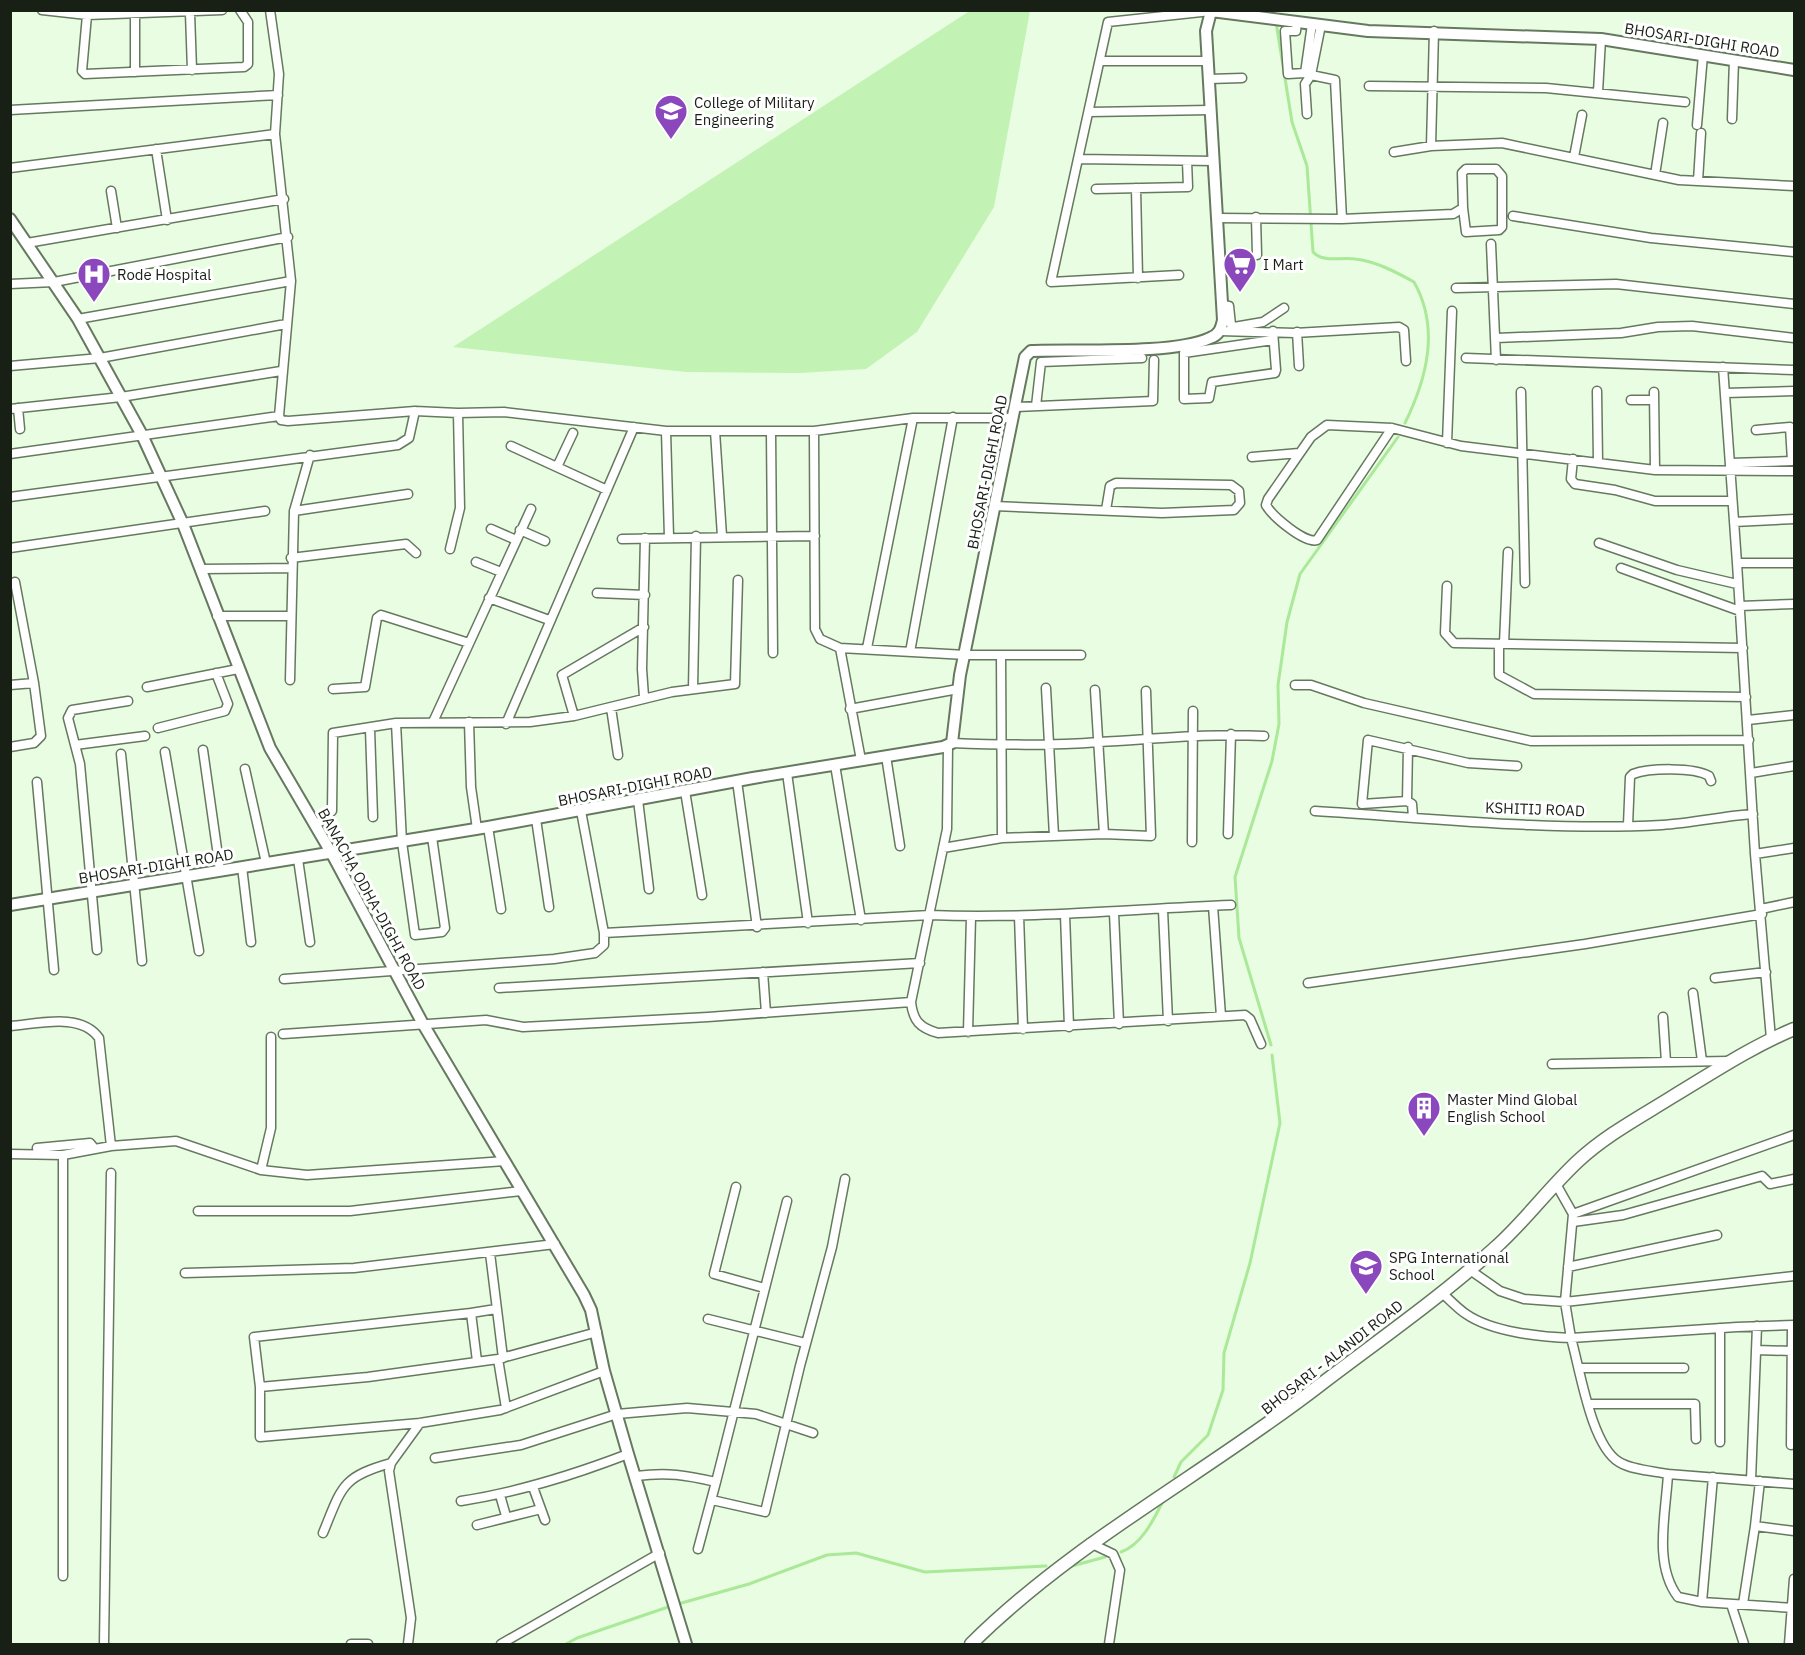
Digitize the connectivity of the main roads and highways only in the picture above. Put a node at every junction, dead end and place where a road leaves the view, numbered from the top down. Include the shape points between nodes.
1 (1794, 1029) edge
2 (970, 1644) edge

1 - 2 main road, BHOSARI - ALANDI ROAD via 1732,1060 1604,1139 1470,1269 1257,1434 1043,1578

